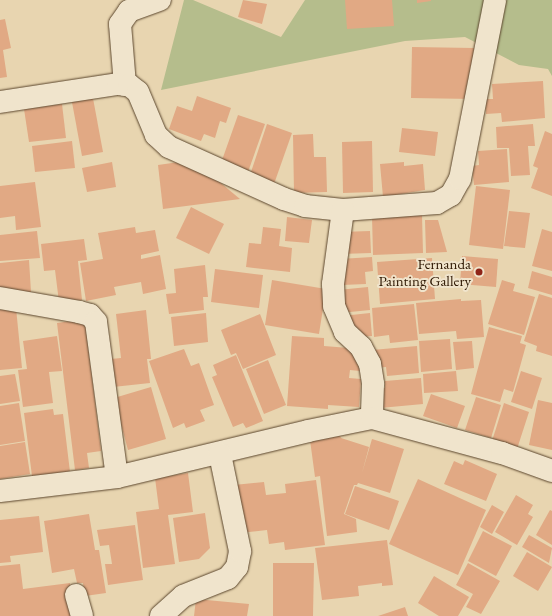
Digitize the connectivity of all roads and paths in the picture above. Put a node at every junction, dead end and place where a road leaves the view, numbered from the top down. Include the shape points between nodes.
1 (160, 0) edge
2 (495, 0) edge
3 (125, 85) junction
4 (0, 102) edge
5 (343, 210) junction
6 (0, 298) edge
7 (372, 418) junction
8 (220, 454) junction
9 (552, 471) edge
10 (117, 477) junction
11 (0, 492) edge
12 (76, 595) dead end
13 (82, 616) edge
14 (161, 616) edge

1 - 3 street via 129,11 120,24
2 - 5 street via 456,188 437,204
3 - 4 street
3 - 5 street via 136,88 152,129 169,147 284,199 306,206
5 - 7 street via 333,284 334,306 345,332 361,348 370,364 373,384
6 - 10 street via 79,312 90,316 96,322
7 - 8 street via 308,430
7 - 9 street via 502,453
8 - 10 street
8 - 14 street via 240,551 237,567 228,578 183,596
10 - 11 street
12 - 13 street

